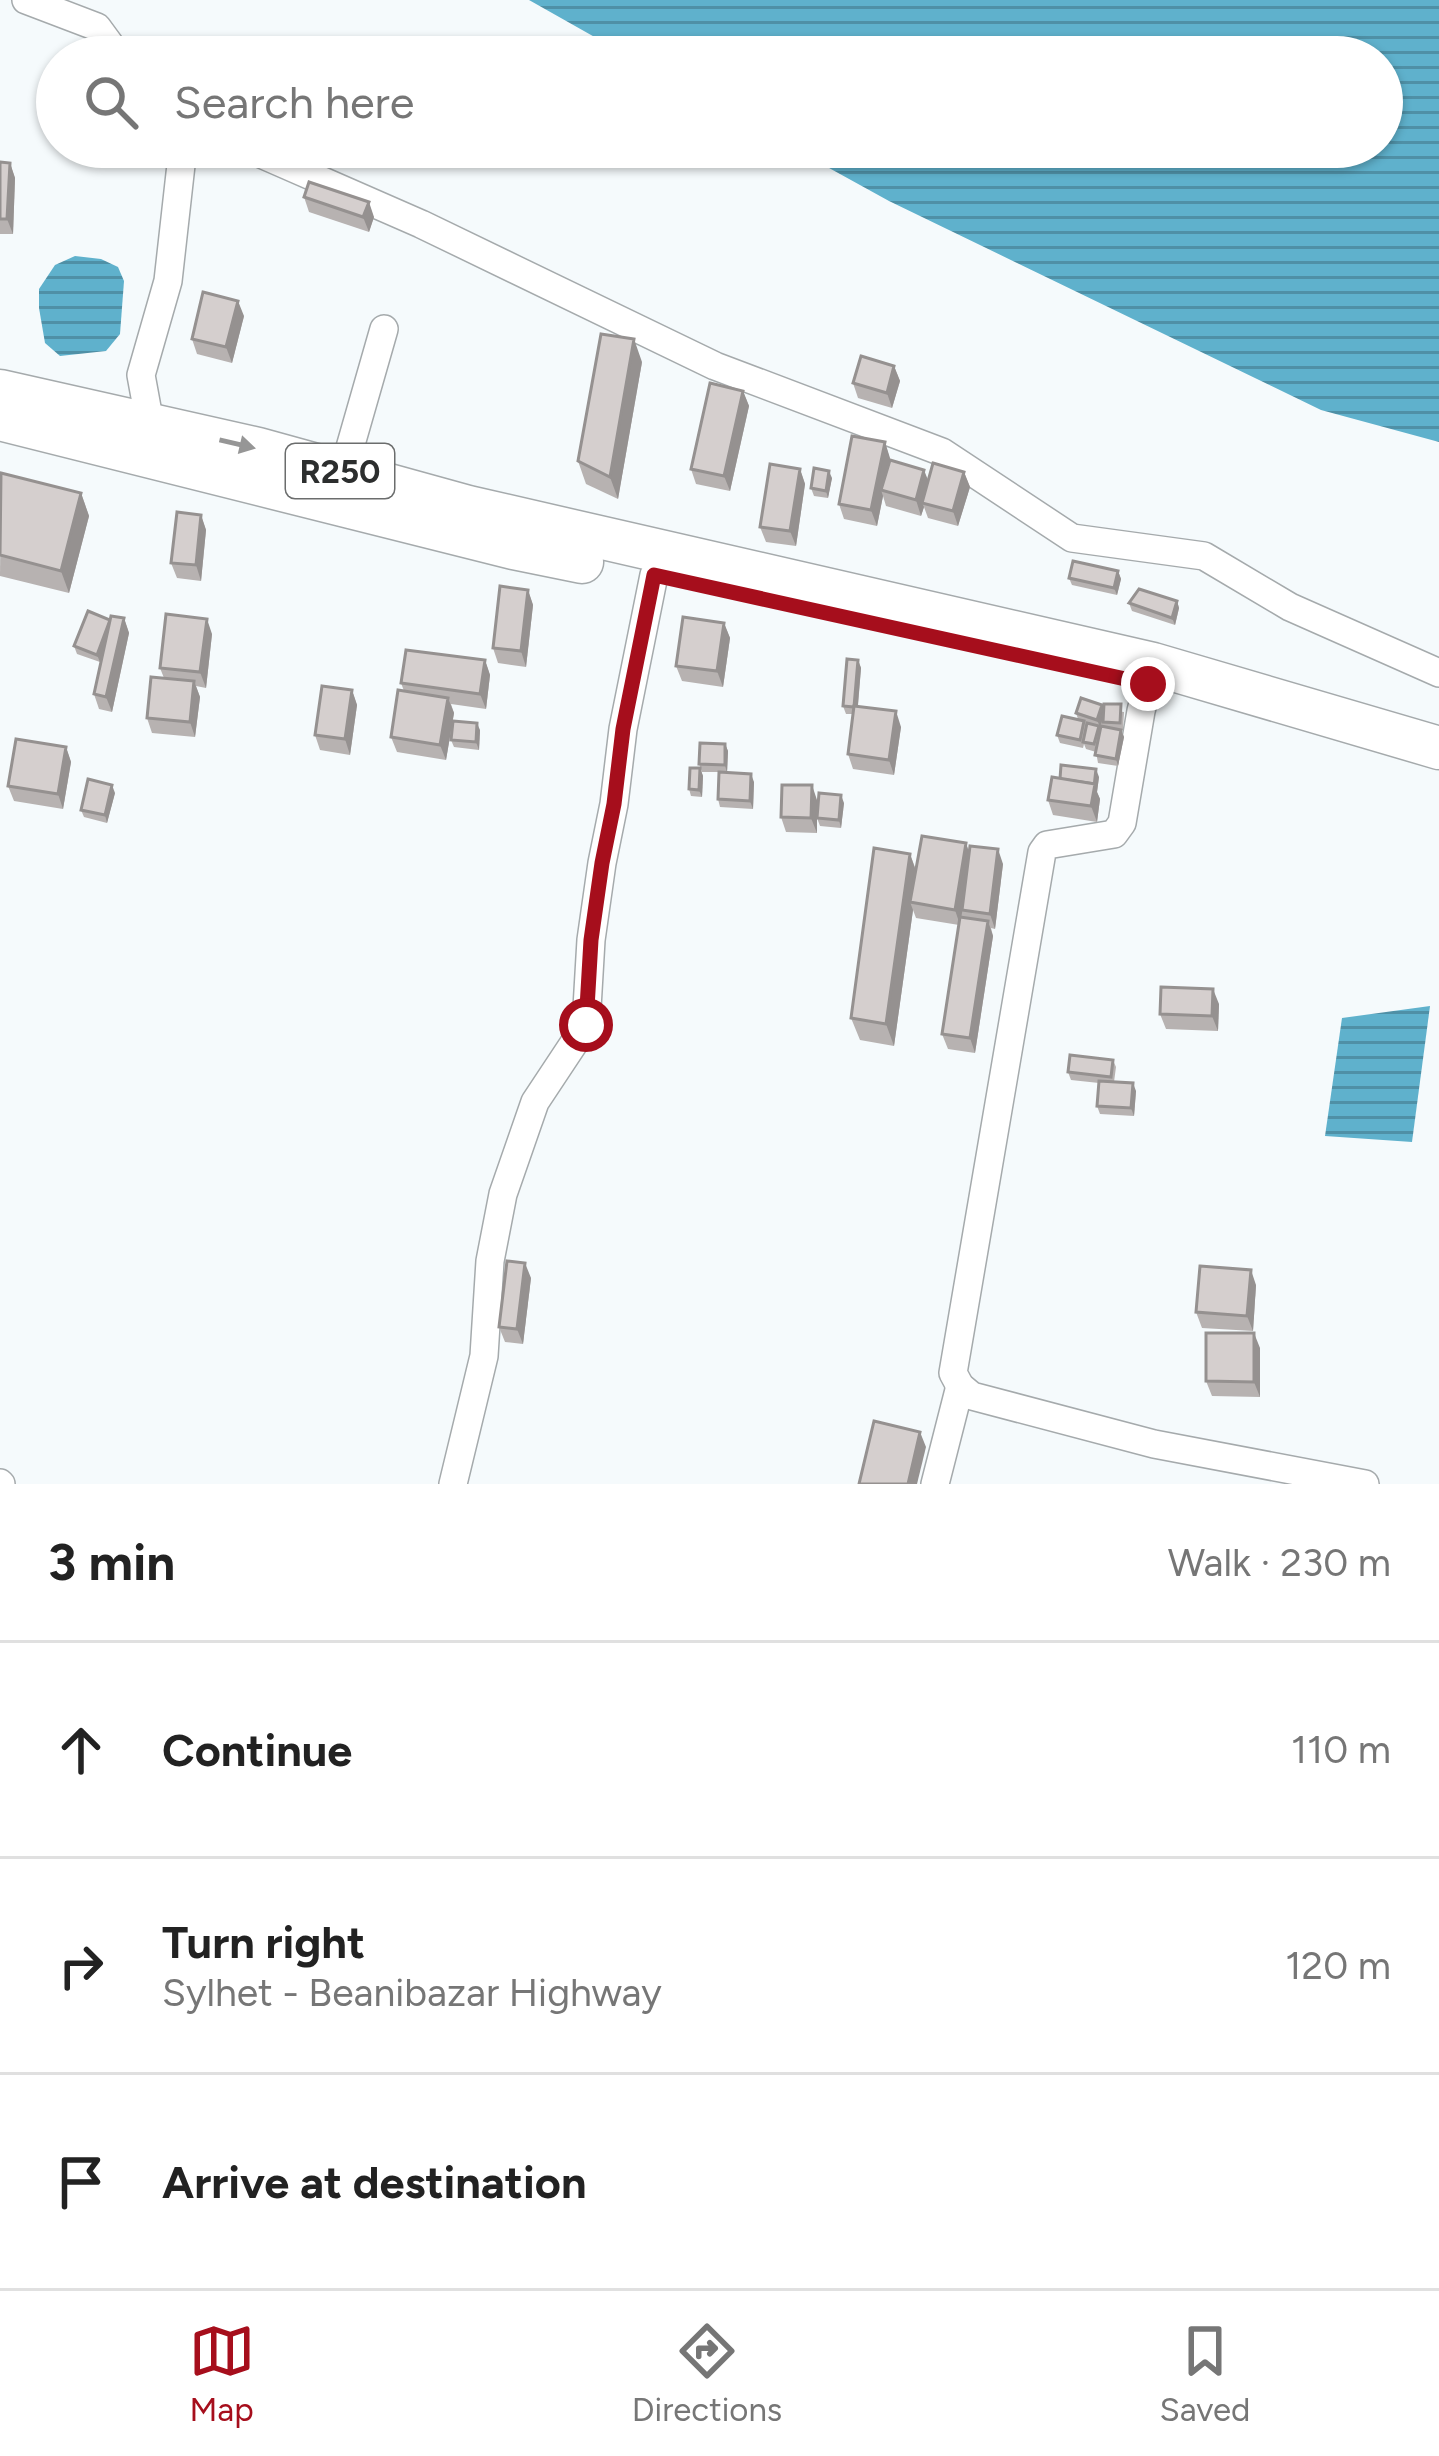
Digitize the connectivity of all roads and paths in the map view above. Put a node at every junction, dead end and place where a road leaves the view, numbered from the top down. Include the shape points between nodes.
1 (26, 0) edge
2 (103, 36) edge
3 (181, 168) edge
4 (293, 168) edge
5 (384, 329) dead end
6 (0, 391) edge
7 (0, 419) edge
8 (149, 424) junction
9 (343, 472) junction
10 (654, 575) junction
11 (1439, 673) edge
12 (1148, 684) junction
13 (1439, 748) edge
14 (1439, 770) edge
15 (960, 1386) junction
16 (453, 1484) edge
17 (935, 1484) edge
18 (1365, 1484) edge

1 - 2 street
3 - 8 street via 168,281 141,375
4 - 11 street via 715,366 942,452 1072,538 1204,556 1290,607
5 - 9 street
6 - 8 main road, R250
7 - 10 main road, R250 via 513,548
8 -> 9 main road, R250
9 - 13 main road, R250 via 468,508 1153,664
10 - 12 main road, R250
10 - 16 street via 602,863 586,1025 535,1102 503,1194 484,1356
12 - 14 main road, R250
12 - 15 street via 1122,824 1114,834 1042,852 953,1373
15 - 17 street
15 - 18 street via 972,1396 1154,1444

